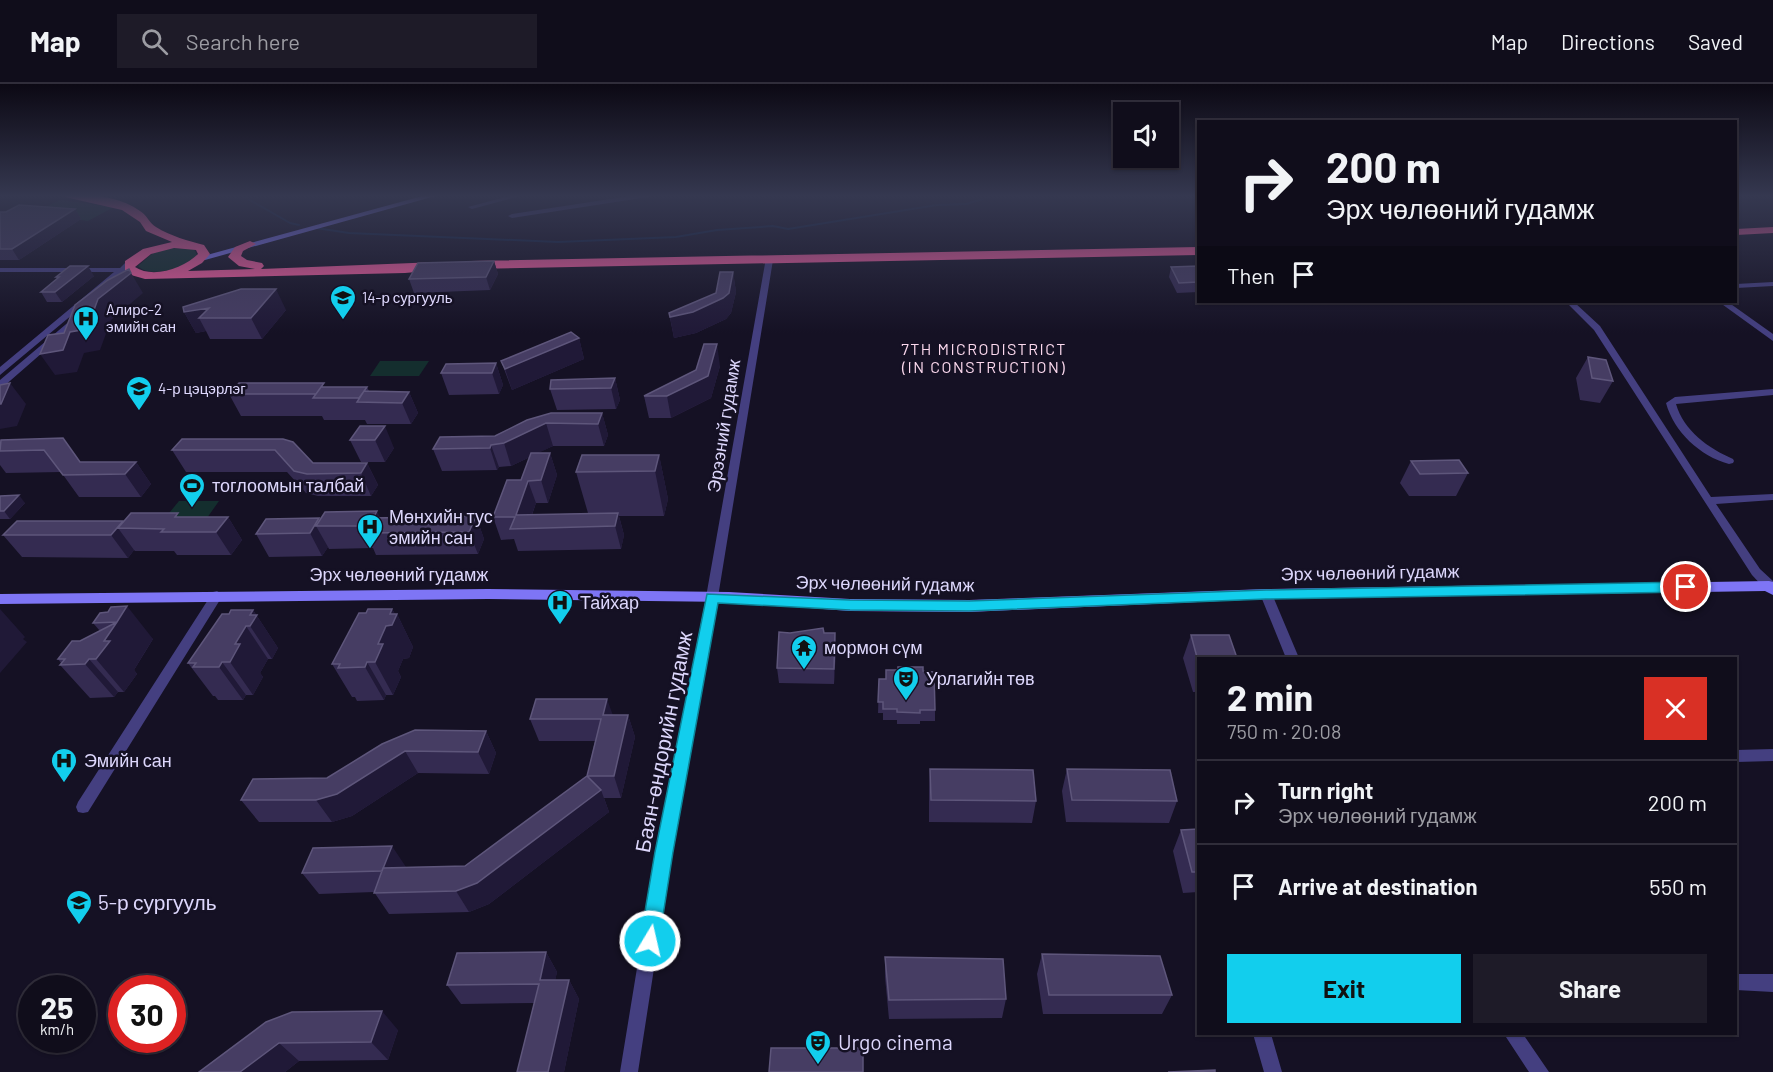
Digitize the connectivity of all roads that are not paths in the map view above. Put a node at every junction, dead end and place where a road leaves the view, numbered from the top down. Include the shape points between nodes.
1 (143, 241) edge
2 (175, 241) edge
3 (260, 241) edge
4 (245, 245) junction
5 (1197, 251) edge
6 (198, 252) junction
7 (769, 260) junction
8 (130, 262) junction
9 (425, 266) junction
10 (258, 267) junction
11 (83, 269) junction
12 (0, 270) edge
13 (150, 275) junction
14 (1773, 284) edge
15 (1737, 285) edge
16 (1571, 303) edge
17 (1724, 303) edge
18 (1773, 338) edge
19 (0, 372) edge
20 (0, 385) edge
21 (1773, 392) edge
22 (1729, 461) dead end
23 (1773, 497) edge
24 (1708, 501) junction
25 (1772, 587) edge
26 (1266, 594) junction
27 (217, 595) junction
28 (712, 597) junction
29 (0, 599) edge
30 (1293, 657) edge
31 (1773, 755) edge
32 (1737, 756) edge
33 (83, 807) dead end
34 (1737, 982) edge
35 (1773, 983) edge
36 (1262, 1035) edge
37 (1514, 1035) edge
38 (629, 1072) edge
39 (1273, 1072) edge
40 (1540, 1072) edge

1 - 8 highway
2 - 6 highway
3 - 4 main road
4 - 6 main road
4 - 10 highway via 234,257
5 - 7 highway
6 - 8 highway via 165,246
6 - 10 highway via 218,266
6 - 13 highway via 185,268
7 - 9 highway
7 - 28 street, Эрээний гудамж
8 - 11 street
8 - 11 street via 115,261
8 - 13 highway via 131,271
8 - 19 street
9 - 10 highway via 407,262
9 - 13 highway
11 - 12 street
13 - 20 street via 111,288
14 - 15 street
16 - 24 street via 1597,328
17 - 18 street
21 - 22 street via 1671,403 1683,428 1715,456
23 - 24 street
24 - 25 street via 1756,573
25 - 26 main road, Эрх чөлөөний гудамж
26 - 28 main road, Эрх чөлөөний гудамж via 969,606 850,605
26 - 30 street
27 - 28 main road, Эрх чөлөөний гудамж
27 - 29 main road, Эрх чөлөөний гудамж
27 - 33 street
28 - 38 street, Баян-өндорийн гудамж via 664,852
31 - 32 street
34 - 35 street
36 - 39 street
37 - 40 street

